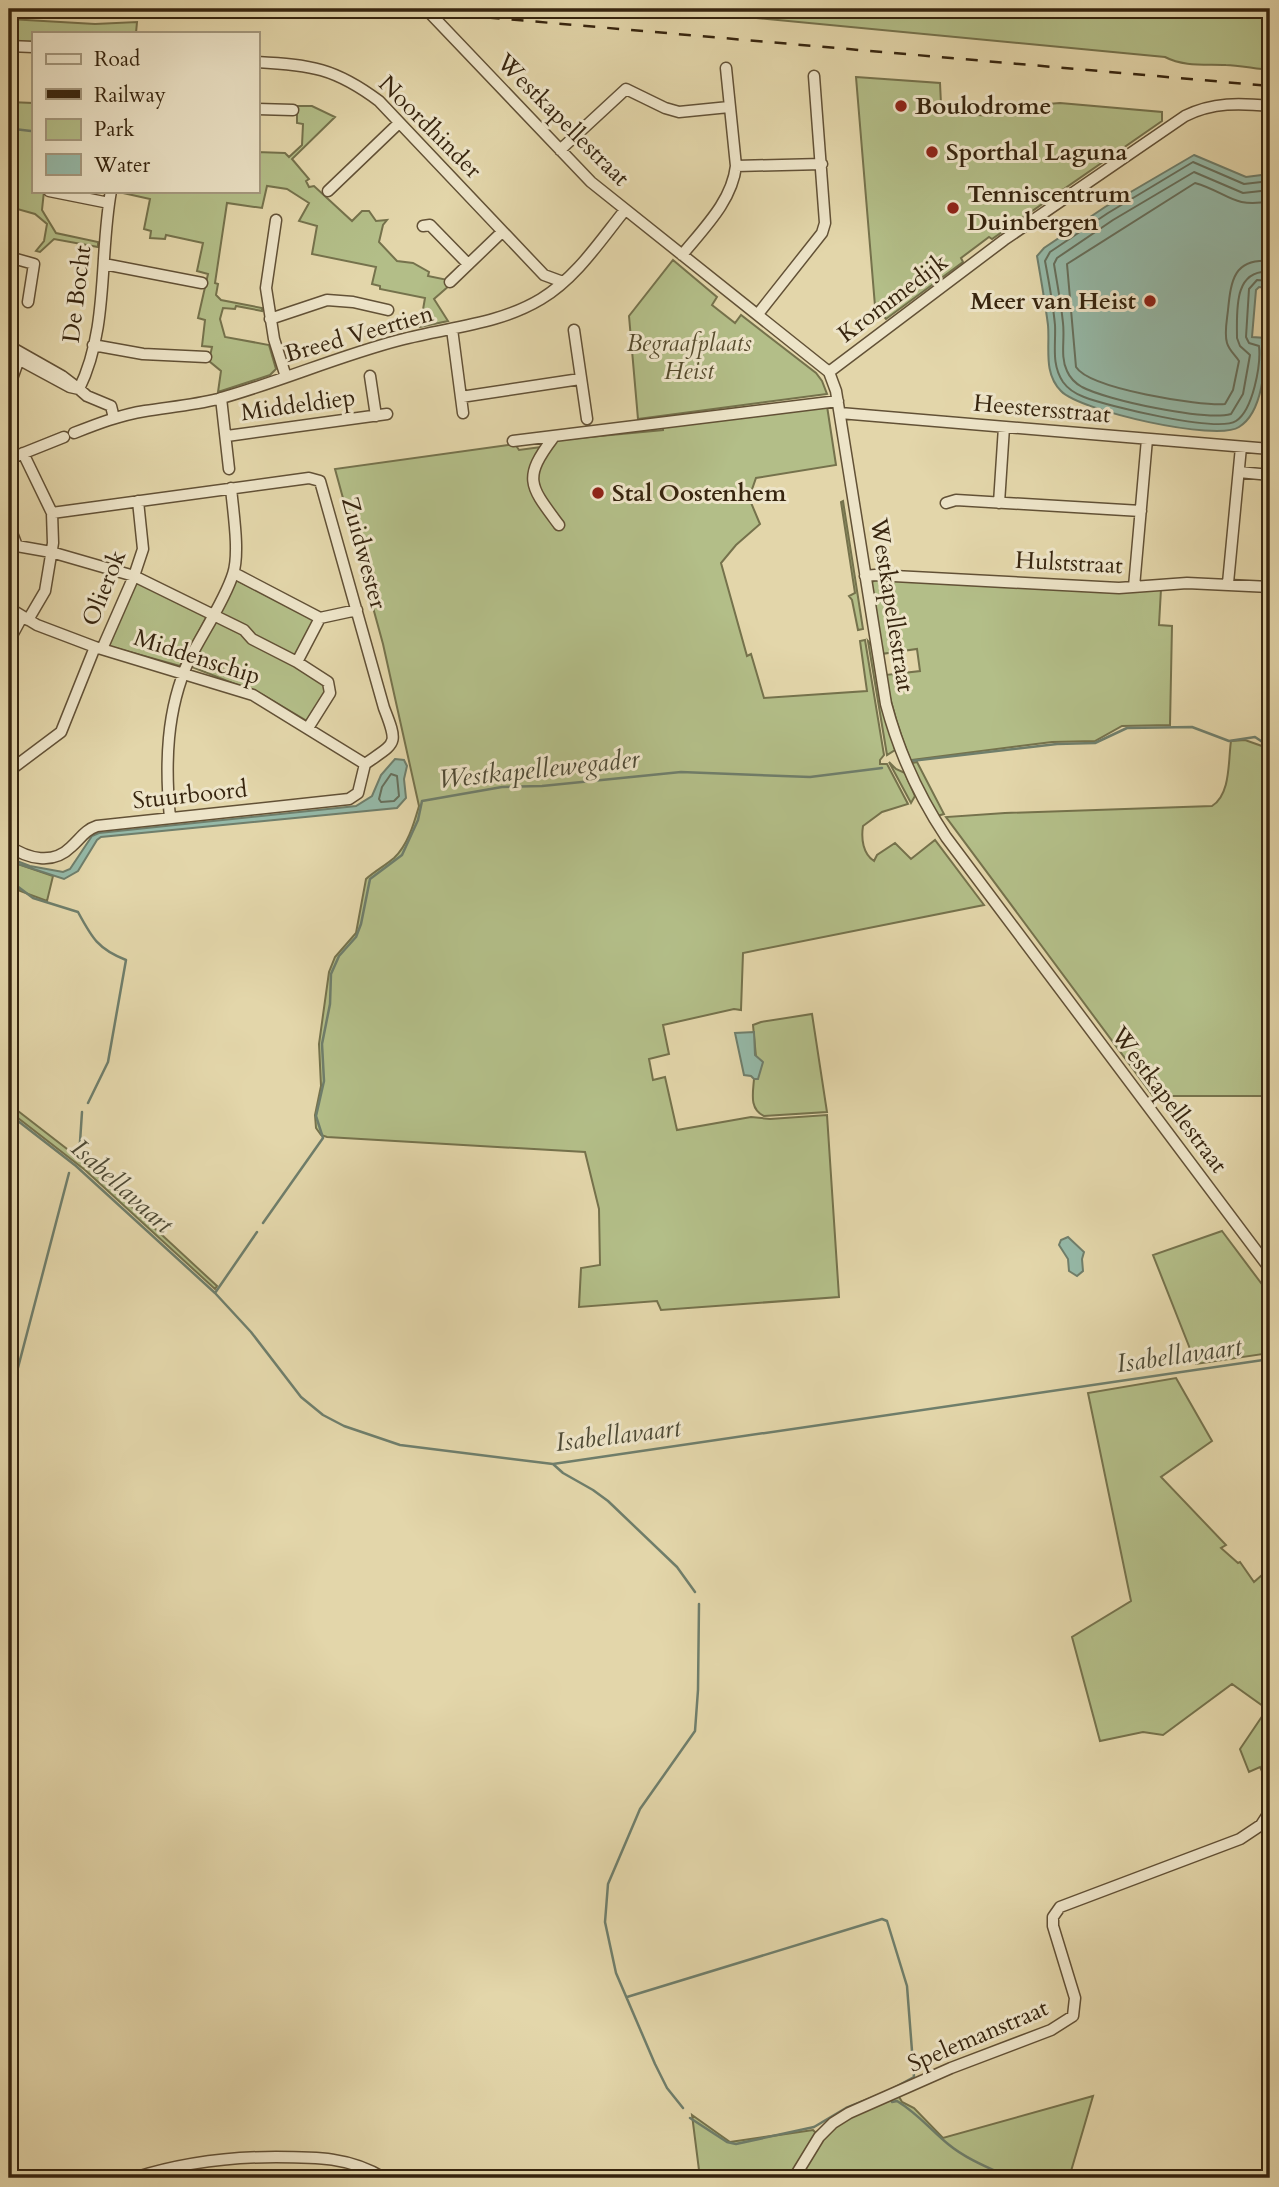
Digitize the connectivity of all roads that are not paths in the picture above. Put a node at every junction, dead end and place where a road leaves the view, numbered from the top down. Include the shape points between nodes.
1 (426, 9) edge
2 (9, 46) edge
3 (32, 47) edge
4 (259, 62) edge
5 (726, 68) dead end
6 (814, 76) dead end
7 (1270, 106) edge
8 (729, 107) junction
9 (259, 109) edge
10 (293, 110) dead end
11 (399, 122) junction
12 (560, 150) junction
13 (822, 164) junction
14 (736, 166) junction
15 (328, 191) dead end
16 (54, 192) edge
17 (111, 192) edge
18 (109, 203) junction
19 (625, 210) junction
20 (276, 220) dead end
21 (423, 226) dead end
22 (502, 232) junction
23 (682, 255) junction
24 (9, 257) edge
25 (104, 264) junction
26 (468, 264) junction
27 (544, 275) junction
28 (450, 282) dead end
29 (563, 282) junction
30 (202, 283) dead end
31 (543, 298) junction
32 (28, 302) dead end
33 (388, 310) dead end
34 (758, 314) junction
35 (270, 319) junction
36 (452, 328) junction
37 (574, 330) dead end
38 (93, 345) junction
39 (9, 346) edge
40 (9, 354) edge
41 (206, 357) dead end
42 (19, 359) junction
43 (829, 372) junction
44 (370, 376) dead end
45 (286, 377) junction
46 (580, 379) junction
47 (9, 387) edge
48 (79, 389) junction
49 (461, 397) junction
50 (221, 398) junction
51 (838, 401) junction
52 (463, 413) dead end
53 (840, 413) junction
54 (114, 418) junction
55 (587, 418) dead end
56 (1004, 427) junction
57 (227, 436) junction
58 (553, 438) junction
59 (1147, 439) junction
60 (513, 442) dead end
61 (1241, 447) junction
62 (1270, 449) edge
63 (23, 453) junction
64 (9, 458) edge
65 (229, 469) dead end
66 (1239, 472) junction
67 (1270, 475) edge
68 (231, 488) junction
69 (138, 501) junction
70 (946, 503) dead end
71 (999, 503) junction
72 (1141, 511) junction
73 (52, 513) junction
74 (9, 525) edge
75 (559, 525) dead end
76 (51, 552) junction
77 (234, 573) junction
78 (134, 576) junction
79 (865, 576) junction
80 (1228, 583) junction
81 (1134, 587) junction
82 (1270, 587) edge
83 (9, 608) edge
84 (357, 610) junction
85 (213, 614) junction
86 (320, 618) junction
87 (25, 619) junction
88 (9, 642) edge
89 (99, 648) junction
90 (297, 662) junction
91 (185, 674) junction
92 (308, 728) junction
93 (365, 764) junction
94 (9, 771) edge
95 (170, 818) junction
96 (9, 846) edge
97 (1270, 1269) edge
98 (1270, 1811) edge
99 (134, 2178) edge
100 (384, 2178) edge
101 (794, 2178) edge

1 - 12 street, Westkapellestraat
2 - 3 street
4 - 11 street, Noordhinder via 330,71 367,92
5 - 8 street
6 - 13 street
7 - 43 street, Krommedijk via 1222,104 1185,116 1004,240
8 - 12 street via 679,112 626,89
8 - 14 street
9 - 10 street
11 - 15 street
11 - 22 street, Noordhinder
12 - 19 street, Westkapellestraat
13 - 14 street
13 - 34 street via 826,213 822,233
14 - 23 street via 724,200
16 - 18 street
17 - 18 street, De Bocht
18 - 25 street, De Bocht
19 - 23 street, Westkapellestraat
19 - 29 street, Breed Veertien
20 - 35 street via 266,277
21 - 26 street via 430,225
22 - 26 street
22 - 27 street, Noordhinder
23 - 34 street, Westkapellestraat
24 - 32 street via 34,264
25 - 30 street
25 - 38 street, De Bocht
26 - 28 street
27 - 29 street, Noordhinder
27 - 31 street
29 - 31 street, Breed Veertien
31 - 36 street, Breed Veertien via 507,316
33 - 35 street via 327,300
34 - 43 street, Westkapellestraat
35 - 45 street
36 - 45 street, Breed Veertien
36 - 49 street
37 - 46 street
38 - 41 street via 143,354
38 - 48 street, De Bocht
39 - 48 street
40 - 42 street
42 - 47 street
42 - 48 street
43 - 51 street, Westkapellestraat
44 - 57 street, Middeldiep via 381,415
45 - 50 street, Breed Veertien
46 - 49 street
46 - 55 street
48 - 54 street via 111,406
49 - 52 street
50 - 54 street, Breed Veertien
50 - 57 street, Middeldiep
51 - 53 street, Westkapellestraat
51 - 58 street
53 - 56 street, Heestersstraat
53 - 79 street, Westkapellestraat
54 - 63 street, Breed Veertien
56 - 59 street, Heestersstraat
56 - 71 street
57 - 65 street, Middeldiep
58 - 60 street
58 - 75 street via 540,454 532,476 538,496
59 - 61 street, Heestersstraat
59 - 72 street
61 - 62 street, Heestersstraat
61 - 66 street
63 - 64 street, Breed Veertien
63 - 73 street
66 - 67 street
66 - 80 street
68 - 69 street, Zuidwester
68 - 77 street
68 - 84 street, Zuidwester via 309,478 320,481
69 - 73 street, Zuidwester
69 - 78 street, Olierok via 144,542
70 - 71 street
71 - 72 street
72 - 81 street
73 - 76 street
74 - 76 street via 17,546
76 - 78 street
76 - 87 street via 45,591
77 - 85 street
77 - 86 street
78 - 85 street
78 - 89 street, Olierok
79 - 81 street, Hulststraat
79 - 97 street, Westkapellestraat via 890,716 905,763 928,808
80 - 81 street, Hulststraat
80 - 82 street, Hulststraat
83 - 87 street, Middenschip
84 - 86 street
84 - 93 street, Zuidwester via 394,738
85 - 90 street
85 - 91 street
86 - 90 street
87 - 88 street
87 - 89 street, Middenschip
89 - 91 street, Middenschip
89 - 94 street, Olierok via 61,732
90 - 92 street via 328,682 330,694
91 - 92 street, Middenschip via 253,695
91 - 95 street via 171,718 165,773
92 - 93 street, Middenschip
93 - 95 street, Stuurboord via 358,793 349,799
95 - 96 street, Stuurboord via 97,826 50,858 29,857
98 - 101 street, Spelemanstraat via 1261,1825 1240,1839 1060,1906 1053,1926 1075,1998 1073,2015 1051,2030 849,2113 819,2137
99 - 100 street via 220,2158 311,2157 334,2158

